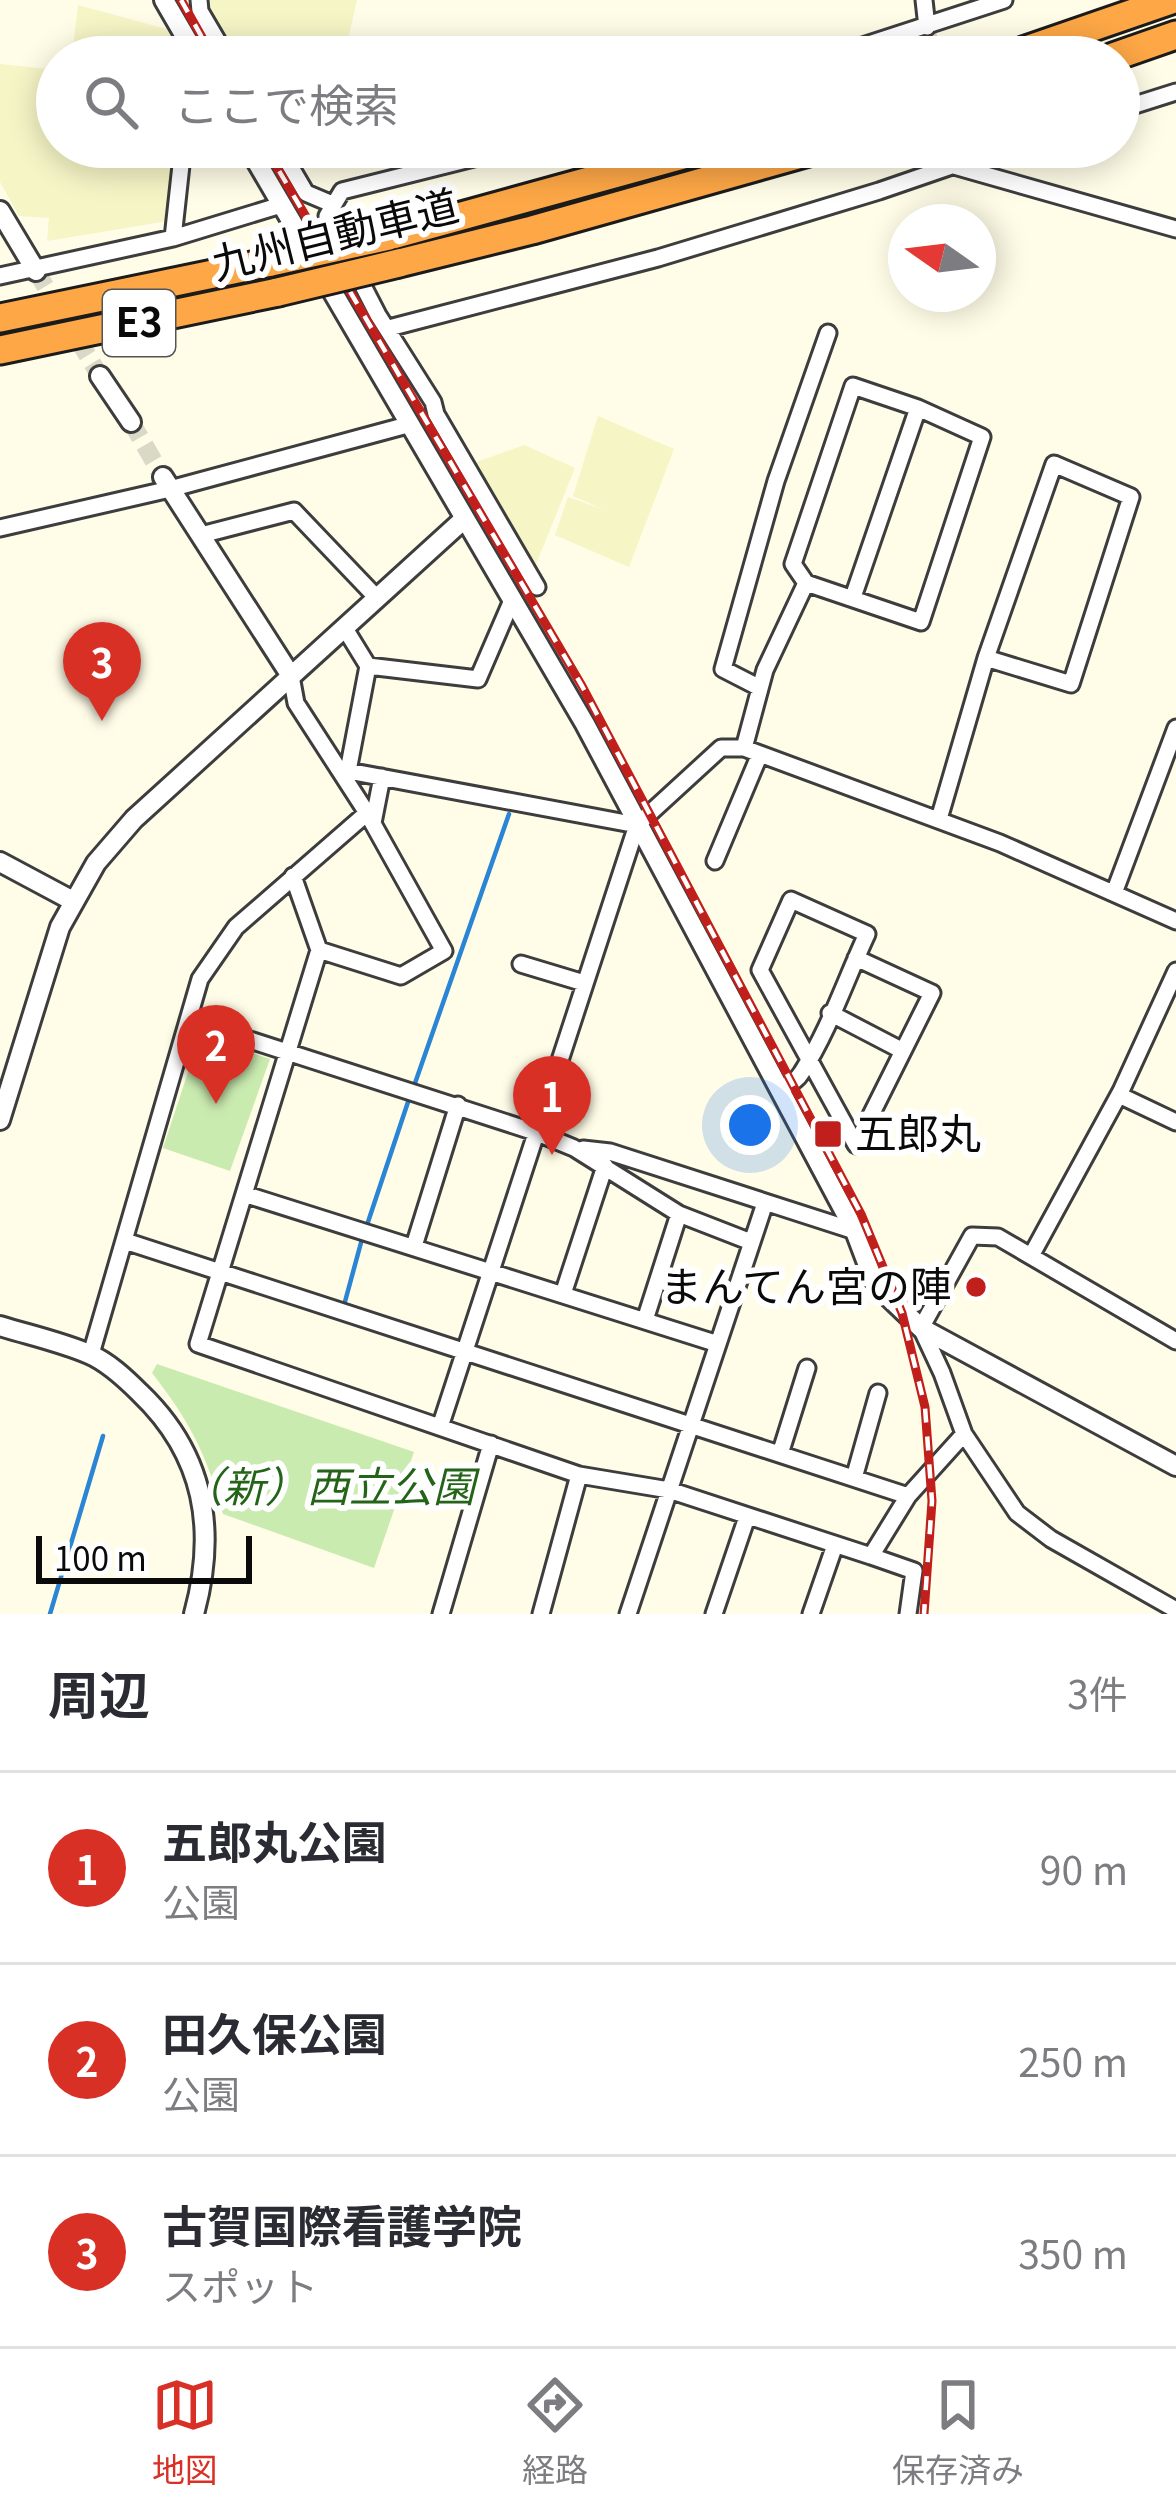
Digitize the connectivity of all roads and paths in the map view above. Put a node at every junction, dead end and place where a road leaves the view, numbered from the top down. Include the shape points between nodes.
1 (164, 0) edge
2 (199, 0) edge
3 (924, 0) edge
4 (1004, 0) edge
5 (1171, 0) edge
6 (927, 27) junction
7 (1176, 34) edge
8 (184, 36) edge
9 (215, 36) edge
10 (898, 36) edge
11 (1067, 36) edge
12 (1140, 47) edge
13 (1176, 92) edge
14 (1140, 103) edge
15 (181, 168) edge
16 (260, 168) edge
17 (291, 168) edge
18 (434, 168) edge
19 (636, 168) edge
20 (752, 168) edge
21 (942, 168) edge
22 (962, 168) edge
23 (332, 204) junction
24 (280, 205) junction
25 (0, 211) edge
26 (1176, 229) edge
27 (173, 238) junction
28 (36, 271) junction
29 (0, 276) edge
30 (0, 317) edge
31 (388, 328) junction
32 (828, 333) dead end
33 (0, 350) edge
34 (100, 376) tunnel mouth
35 (918, 408) junction
36 (131, 422) tunnel mouth
37 (411, 424) junction
38 (166, 483) junction
39 (463, 520) junction
40 (0, 528) edge
41 (201, 535) junction
42 (806, 583) junction
43 (537, 587) dead end
44 (376, 597) junction
45 (853, 597) junction
46 (513, 598) junction
47 (344, 627) junction
48 (986, 658) junction
49 (368, 666) junction
50 (291, 676) junction
51 (760, 688) junction
52 (1176, 728) edge
53 (752, 751) junction
54 (343, 770) junction
55 (382, 777) junction
56 (370, 818) junction
57 (939, 819) junction
58 (637, 825) junction
59 (715, 861) dead end
60 (0, 862) edge
61 (292, 876) junction
62 (1114, 893) junction
63 (73, 902) junction
64 (1176, 921) edge
65 (319, 950) junction
66 (856, 958) junction
67 (521, 964) dead end
68 (1176, 971) edge
69 (584, 982) junction
70 (830, 1013) junction
71 (188, 1020) junction
72 (903, 1051) junction
73 (287, 1053) junction
74 (808, 1059) junction
75 (780, 1088) junction
76 (1119, 1095) junction
77 (458, 1105) junction
78 (0, 1120) edge
79 (1176, 1121) edge
80 (536, 1132) junction
81 (574, 1148) junction
82 (605, 1166) junction
83 (244, 1194) junction
84 (765, 1202) junction
85 (679, 1214) junction
86 (855, 1231) junction
87 (125, 1241) junction
88 (751, 1242) junction
89 (415, 1246) junction
90 (1031, 1256) junction
91 (490, 1270) junction
92 (220, 1272) junction
93 (562, 1294) junction
94 (645, 1320) junction
95 (0, 1326) edge
96 (921, 1328) junction
97 (1176, 1340) edge
98 (718, 1344) junction
99 (464, 1352) junction
100 (92, 1354) junction
101 (807, 1368) dead end
102 (878, 1394) dead end
103 (691, 1425) junction
104 (440, 1427) junction
105 (964, 1434) junction
106 (491, 1444) junction
107 (780, 1454) junction
108 (1176, 1466) edge
109 (579, 1474) junction
110 (854, 1478) junction
111 (669, 1490) junction
112 (908, 1496) junction
113 (747, 1517) junction
114 (835, 1544) junction
115 (871, 1556) junction
116 (1175, 1611) edge
117 (194, 1614) edge
118 (441, 1614) edge
119 (541, 1614) edge
120 (628, 1614) edge
121 (714, 1614) edge
122 (811, 1614) edge
123 (908, 1614) edge

1 - 8 street
2 - 9 street
3 - 6 street
4 - 6 street
5 - 11 highway
6 - 10 street
7 - 12 highway
13 - 14 street
15 - 27 street
16 - 24 street
17 - 23 street via 306,193
18 - 23 street via 342,191
19 - 30 highway, 九州自動車道 / E3, bridge via 389,236
20 - 33 highway, 九州自動車道 / E3, bridge via 399,263
21 - 31 street via 658,258
22 - 26 street
23 - 31 street via 331,226
24 - 27 street
24 - 37 street
25 - 28 street
27 - 28 street
28 - 29 street
31 - 43 street
32 - 51 street via 724,669
34 - 36 street
35 - 42 street via 853,386 793,564
35 - 45 street
35 - 45 street via 982,437 920,622
37 - 38 street
37 - 39 street
38 - 40 street
38 - 41 street
39 - 44 street
39 - 46 street
41 - 44 street via 294,511
41 - 50 street
42 - 45 street
42 - 51 street
44 - 47 street
46 - 49 street via 478,679
46 - 58 street
47 - 49 street
47 - 50 street
48 - 48 street via 1054,464 1131,497 1071,684
48 - 57 street
49 - 54 street
50 - 54 street via 296,703
50 - 63 street via 134,819
51 - 53 street
52 - 62 street
53 - 57 street
53 - 58 street via 721,748
53 - 59 street
54 - 55 street
54 - 56 street
55 - 56 street
55 - 58 street
56 - 61 street
56 - 65 street via 444,951 401,976
57 - 62 street
58 - 69 street
58 - 75 street
60 - 63 street
61 - 65 street
61 - 71 street via 236,928 200,979
62 - 64 street
63 - 78 street
65 - 73 street
66 - 70 street
66 - 72 street via 932,993
66 - 74 street via 867,934 791,899 760,970
67 - 69 street
68 - 76 street
69 - 80 street
70 - 72 street
70 - 74 street
71 - 73 street
71 - 87 street
72 - 74 street via 856,1145
73 - 77 street
73 - 83 street
74 - 75 street via 801,1076
75 - 86 street
76 - 79 street
76 - 90 street
77 - 80 street
77 - 89 street
80 - 81 street
80 - 91 street
81 - 82 street
81 - 84 street
82 - 85 street
82 - 93 street
83 - 89 street
83 - 92 street
84 - 86 street
84 - 88 street
85 - 88 street
85 - 94 street
86 - 96 street via 874,1284
87 - 92 street
87 - 100 street
88 - 98 street
89 - 91 street
90 - 96 street via 998,1237 972,1236
90 - 97 street
91 - 93 street
91 - 99 street
92 - 99 street
92 - 104 street via 198,1344
93 - 94 street
94 - 98 street
95 - 100 street
96 - 105 street
96 - 108 street
98 - 103 street
99 - 103 street
99 - 104 street
100 - 117 street via 158,1409 188,1457 208,1548
101 - 107 street
102 - 110 street
103 - 107 street
103 - 111 street
104 - 106 street
105 - 112 street
105 - 116 street via 1017,1513
106 - 109 street
106 - 118 street
107 - 110 street
109 - 111 street
109 - 119 street
110 - 112 street
111 - 113 street
111 - 120 street
112 - 115 street
113 - 114 street
113 - 121 street
114 - 115 street
114 - 122 street
115 - 123 street via 914,1571

